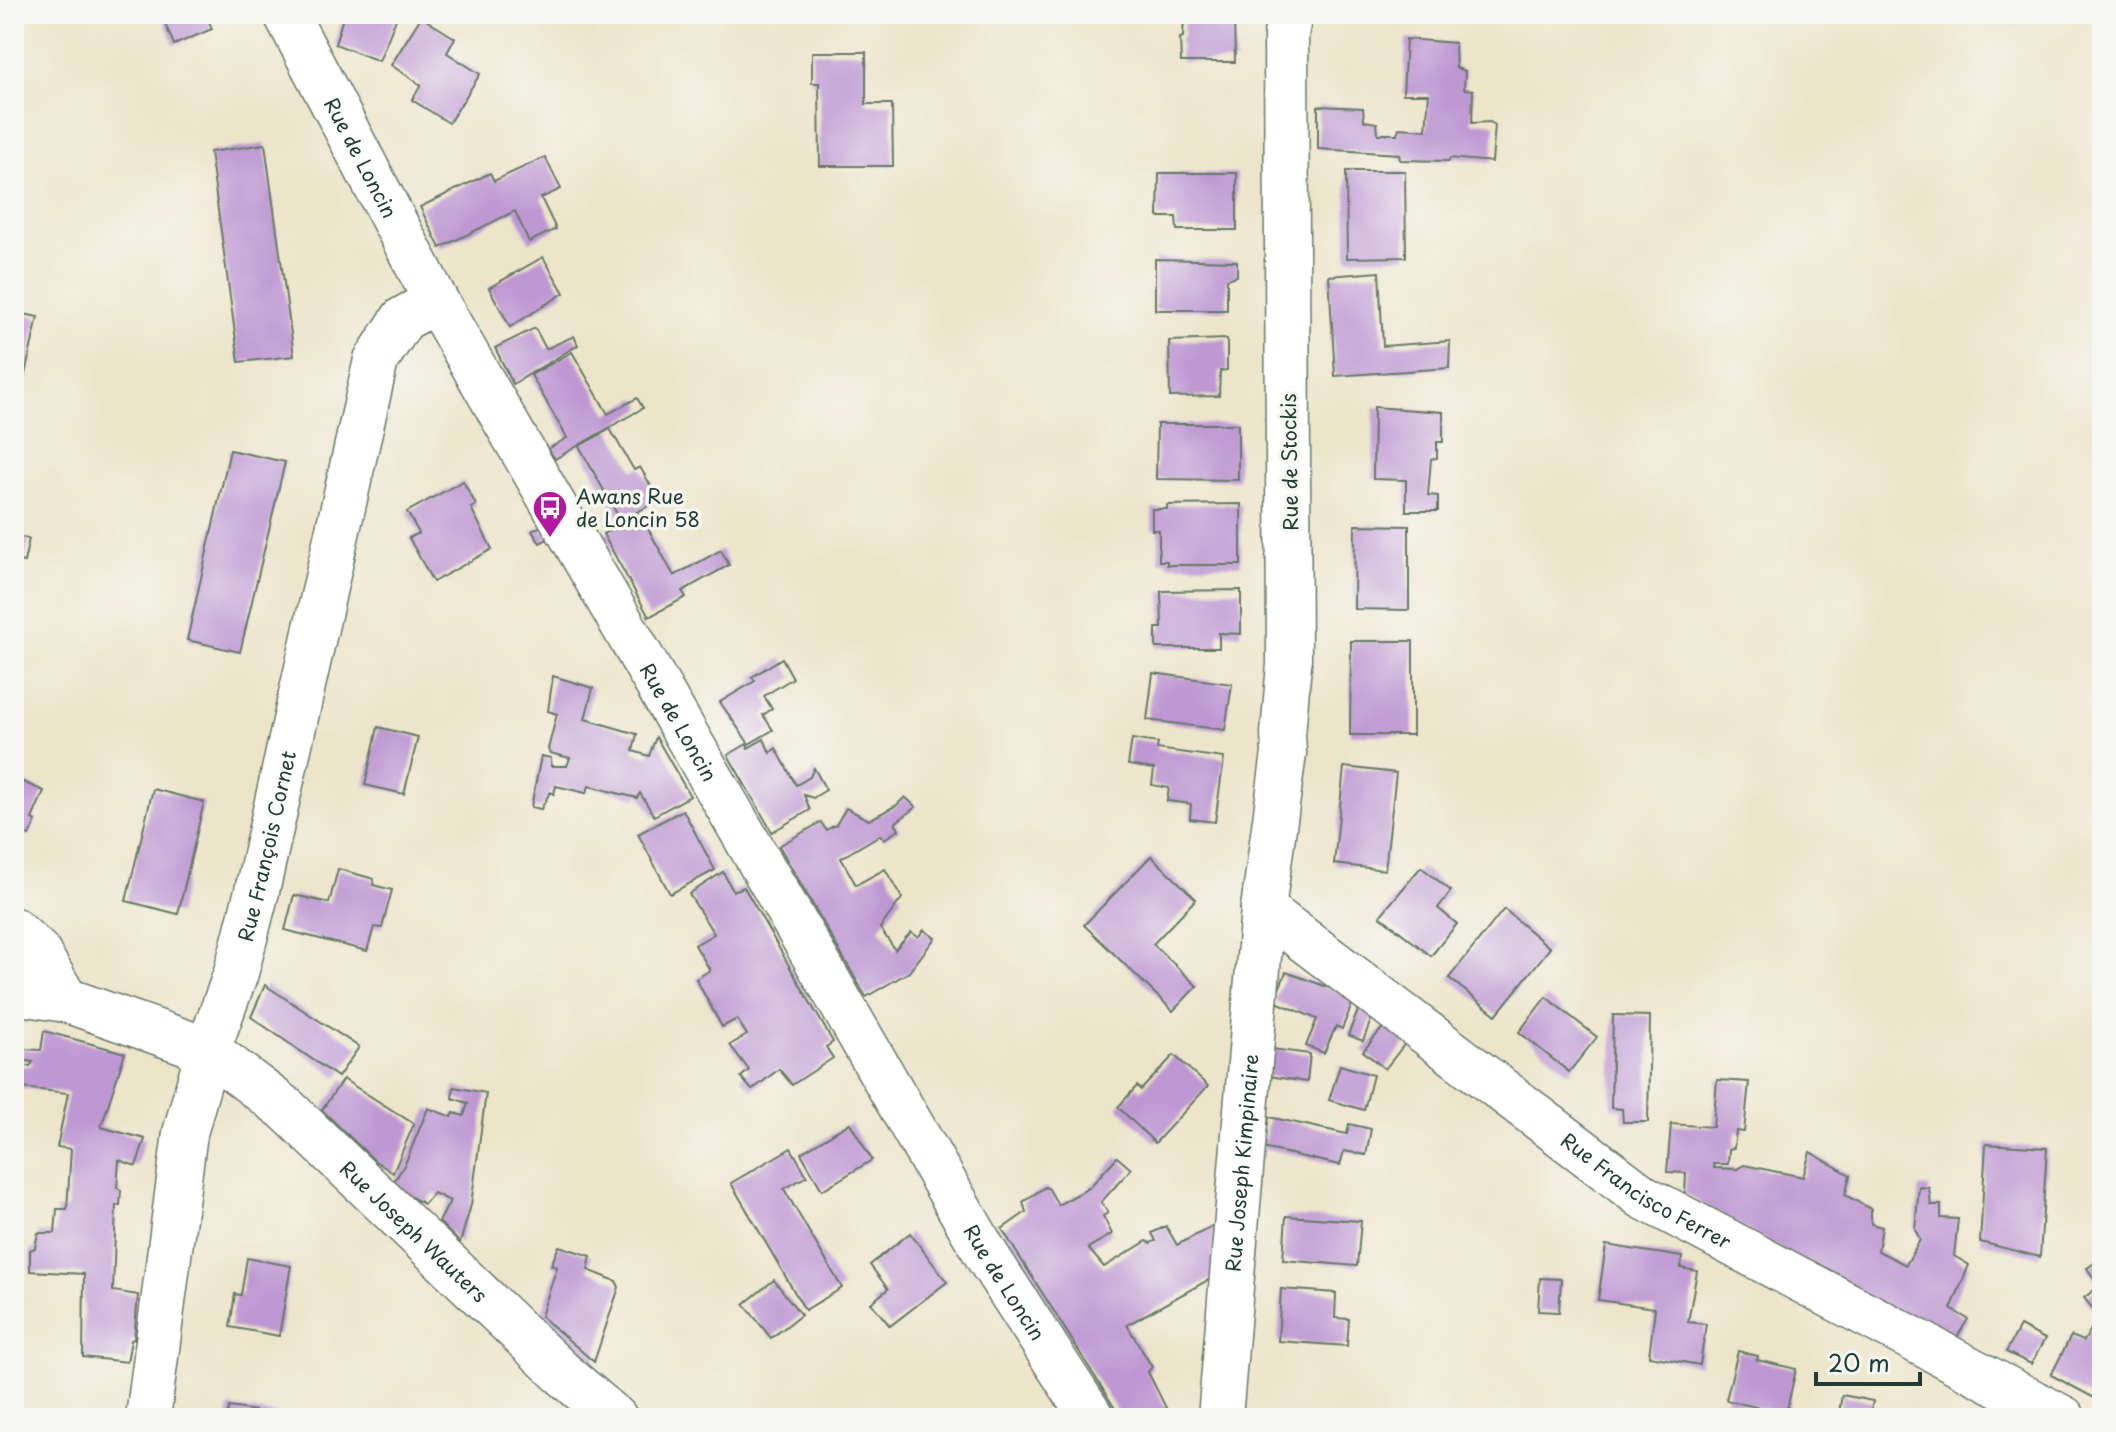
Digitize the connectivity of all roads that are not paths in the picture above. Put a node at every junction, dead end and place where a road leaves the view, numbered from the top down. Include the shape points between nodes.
1 (286, 14) edge
2 (1290, 14) edge
3 (436, 301) junction
4 (1263, 909) junction
5 (14, 930) edge
6 (14, 992) edge
7 (66, 1000) junction
8 (208, 1050) junction
9 (148, 1418) edge
10 (615, 1418) edge
11 (1092, 1418) edge
12 (1220, 1418) edge
13 (2063, 1418) edge

1 - 3 street, Rue de Loncin
2 - 4 street, Rue de Stockis via 1290,618 1284,753
3 - 8 street, Rue François Cornet via 403,319 376,360 257,891 236,973
3 - 11 street, Rue de Loncin via 987,1256
4 - 12 street, Rue Joseph Kimpinaire
4 - 13 street, Rue Francisco Ferrer via 1643,1197
5 - 7 street via 38,952
6 - 7 street, Rue Joseph Wauters
7 - 8 street, Rue Joseph Wauters
8 - 9 street, Rue François Cornet via 185,1133
8 - 10 street, Rue Joseph Wauters via 286,1109

